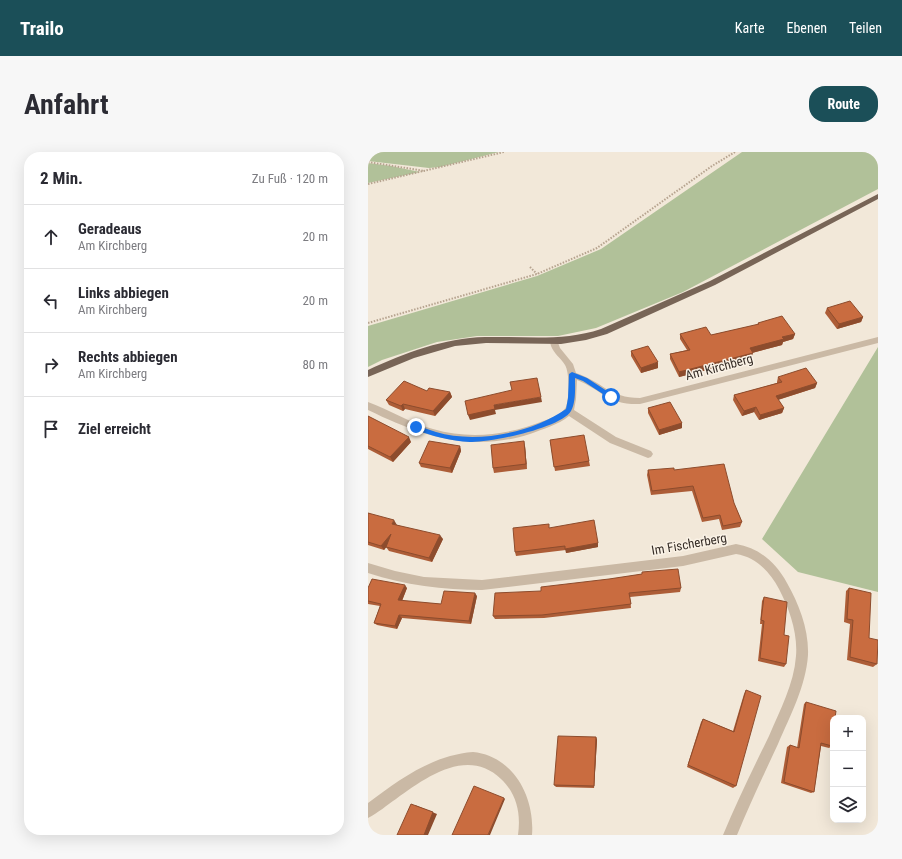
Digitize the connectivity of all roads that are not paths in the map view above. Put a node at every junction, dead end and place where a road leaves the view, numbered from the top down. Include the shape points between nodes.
1 (878, 196) edge
2 (878, 340) edge
3 (554, 342) junction
4 (368, 374) edge
5 (572, 374) junction
6 (368, 406) edge
7 (568, 411) junction
8 (648, 454) dead end
9 (368, 568) edge
10 (368, 811) edge
11 (525, 835) edge
12 (730, 835) edge

1 - 3 main road via 684,297 586,337
2 - 5 street, Am Kirchberg via 640,401 615,399 585,379
3 - 4 main road via 459,342 428,350
3 - 5 street via 556,350 570,367
5 - 7 street
6 - 7 street via 436,435 471,440 495,438 538,427
7 - 8 street via 613,440
9 - 12 street, Im Fischerberg via 463,586 683,561 736,549 743,549 765,562 788,596 798,627 802,654 798,681
10 - 11 street via 437,767 461,759 474,758 492,764 513,782 524,808

